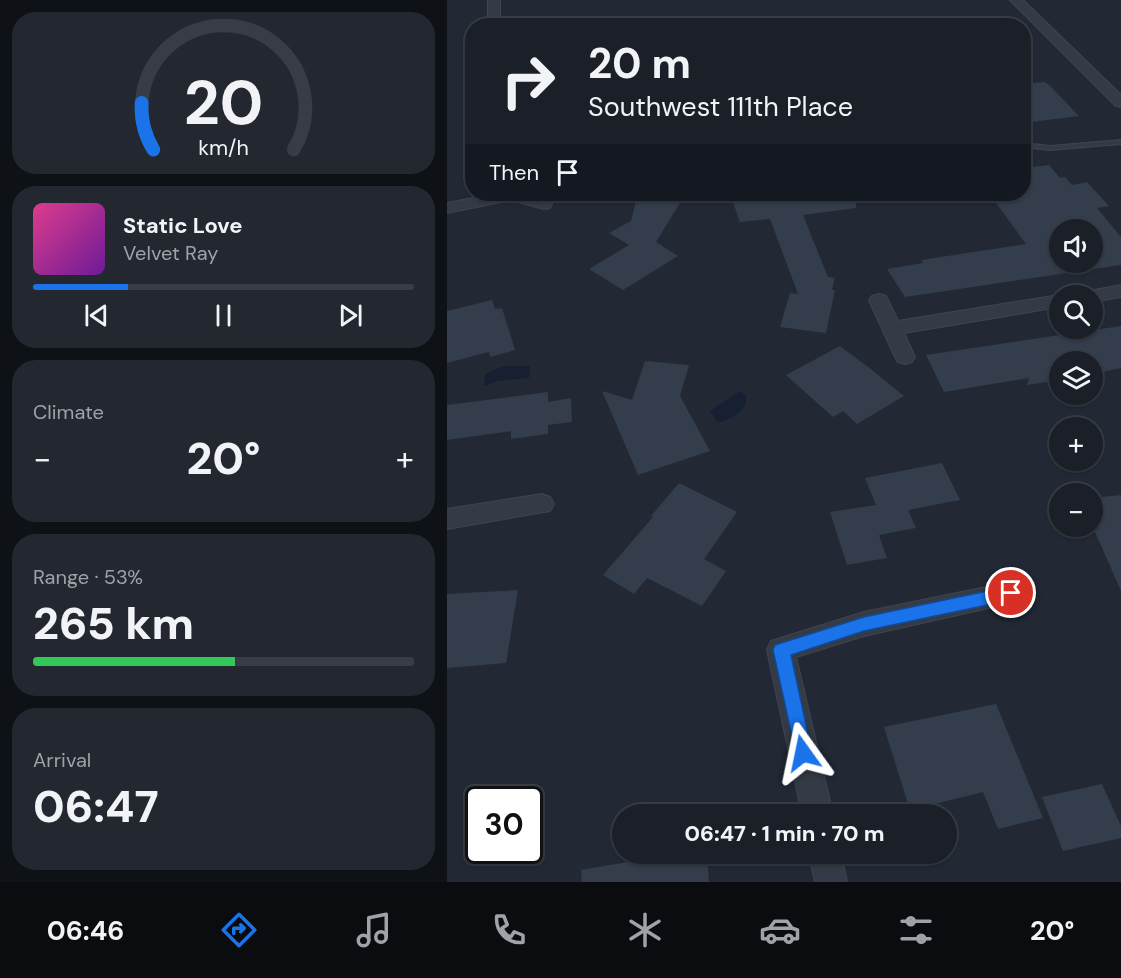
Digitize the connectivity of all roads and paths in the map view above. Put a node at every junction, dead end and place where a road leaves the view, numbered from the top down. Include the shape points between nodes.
1 (494, 0) edge
2 (1016, 0) edge
3 (494, 18) edge
4 (1121, 103) edge
5 (1121, 142) edge
6 (1031, 146) edge
7 (481, 201) edge
8 (533, 201) edge
9 (544, 204) dead end
10 (447, 208) edge
11 (1121, 291) edge
12 (1103, 294) edge
13 (879, 300) dead end
14 (1049, 303) edge
15 (892, 328) junction
16 (905, 357) dead end
17 (542, 504) dead end
18 (447, 519) edge
19 (1011, 593) dead end
20 (815, 804) edge
21 (827, 864) edge
22 (831, 882) edge

1 - 3 street
2 - 4 street
5 - 6 lane
7 - 10 street
8 - 9 street
11 - 12 street
13 - 15 street
14 - 15 street
15 - 16 street
17 - 18 street
19 - 20 street via 864,624 781,650
21 - 22 street

